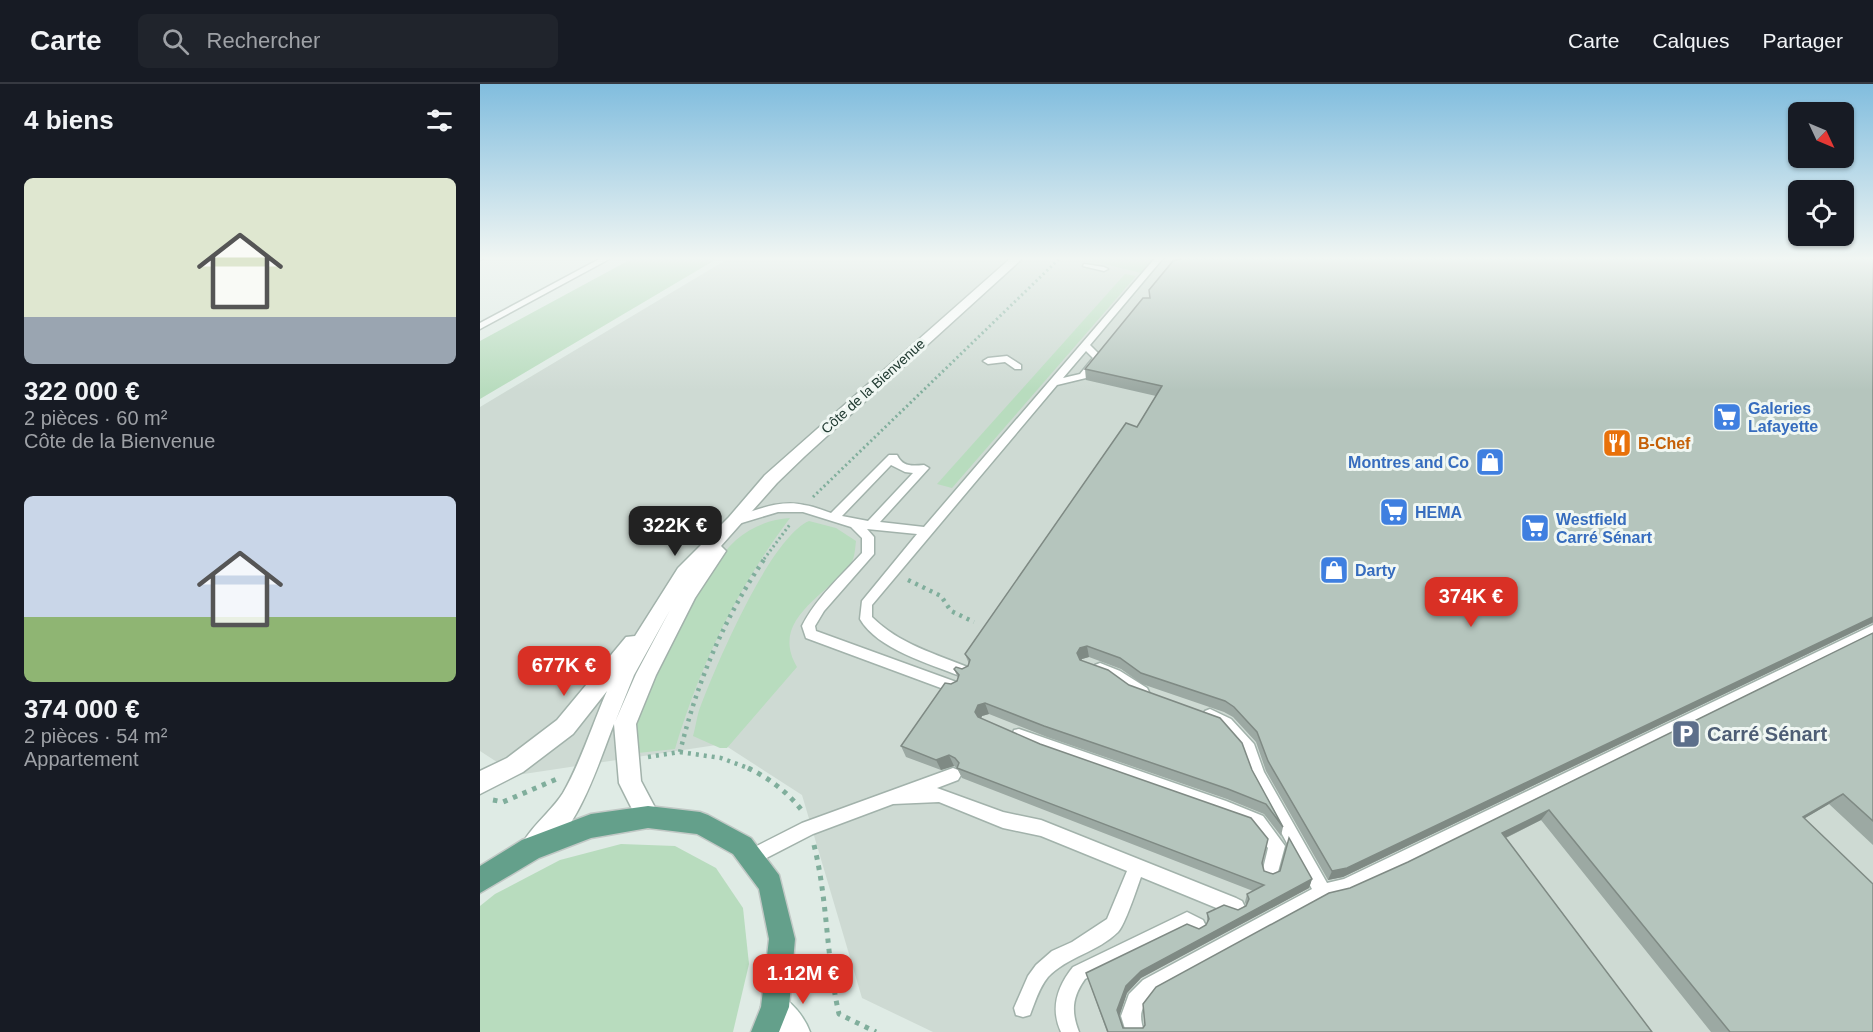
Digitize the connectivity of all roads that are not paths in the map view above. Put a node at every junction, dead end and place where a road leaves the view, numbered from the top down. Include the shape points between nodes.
1 (527, 301) edge
2 (969, 301) edge
3 (1124, 301) edge
4 (1125, 301) edge
5 (1138, 304) edge
6 (480, 326) edge
7 (1085, 345) junction
8 (988, 361) dead end
9 (1018, 367) dead end
10 (1053, 383) junction
11 (833, 518) junction
12 (735, 521) junction
13 (855, 524) junction
14 (870, 526) junction
15 (926, 531) junction
16 (652, 622) junction
17 (1873, 630) edge
18 (1088, 665) edge
19 (965, 672) edge
20 (954, 687) edge
21 (1156, 696) edge
22 (1196, 710) edge
23 (1005, 730) edge
24 (953, 775) dead end
25 (483, 788) edge
26 (889, 797) junction
27 (648, 817) junction
28 (531, 849) junction
29 (751, 858) junction
30 (1137, 867) junction
31 (1270, 873) edge
32 (480, 880) edge
33 (1323, 892) junction
34 (1236, 907) edge
35 (1197, 926) edge
36 (1023, 1008) dead end
37 (770, 1019) edge
38 (796, 1032) edge
39 (1070, 1032) edge
40 (1136, 1032) edge

1 - 6 lane
2 - 12 street, Côte de la Bienvenue via 771,478
3 - 7 lane
4 - 5 lane
7 - 10 lane
7 - 10 lane via 1098,358 1083,376
8 - 9 lane via 1007,359
10 - 15 lane
11 - 12 lane via 791,507
11 - 13 lane
11 - 14 lane via 893,457 904,469 924,468
12 - 16 street, Côte de la Bienvenue via 684,573
12 - 27 street, Côte de la Bienvenue via 688,594 646,674 626,724 630,783
13 - 14 lane
13 - 20 lane via 868,537 868,554 820,608 808,626 811,634
14 - 15 lane
15 - 19 lane via 866,604 866,619 889,638
16 - 25 street via 615,662 565,728
16 - 28 street, Côte de la Bienvenue via 624,674 573,798 559,820
17 - 33 lane via 1396,863 1345,887
18 - 21 lane
22 - 33 lane via 1226,723 1249,749 1257,774
23 - 31 lane via 1257,821 1277,846
24 - 26 lane
26 - 29 lane via 808,828
26 - 30 lane via 939,795 1003,819 1041,828
27 - 28 main road via 591,826
27 - 29 main road via 700,823 742,846
28 - 32 main road
29 - 37 main road via 770,884 783,939
30 - 34 lane
30 - 36 lane via 1113,925 1058,957 1042,971
33 - 40 lane via 1149,986 1130,1016
35 - 39 lane via 1187,921 1079,973 1069,985 1064,1002
37 - 38 street

